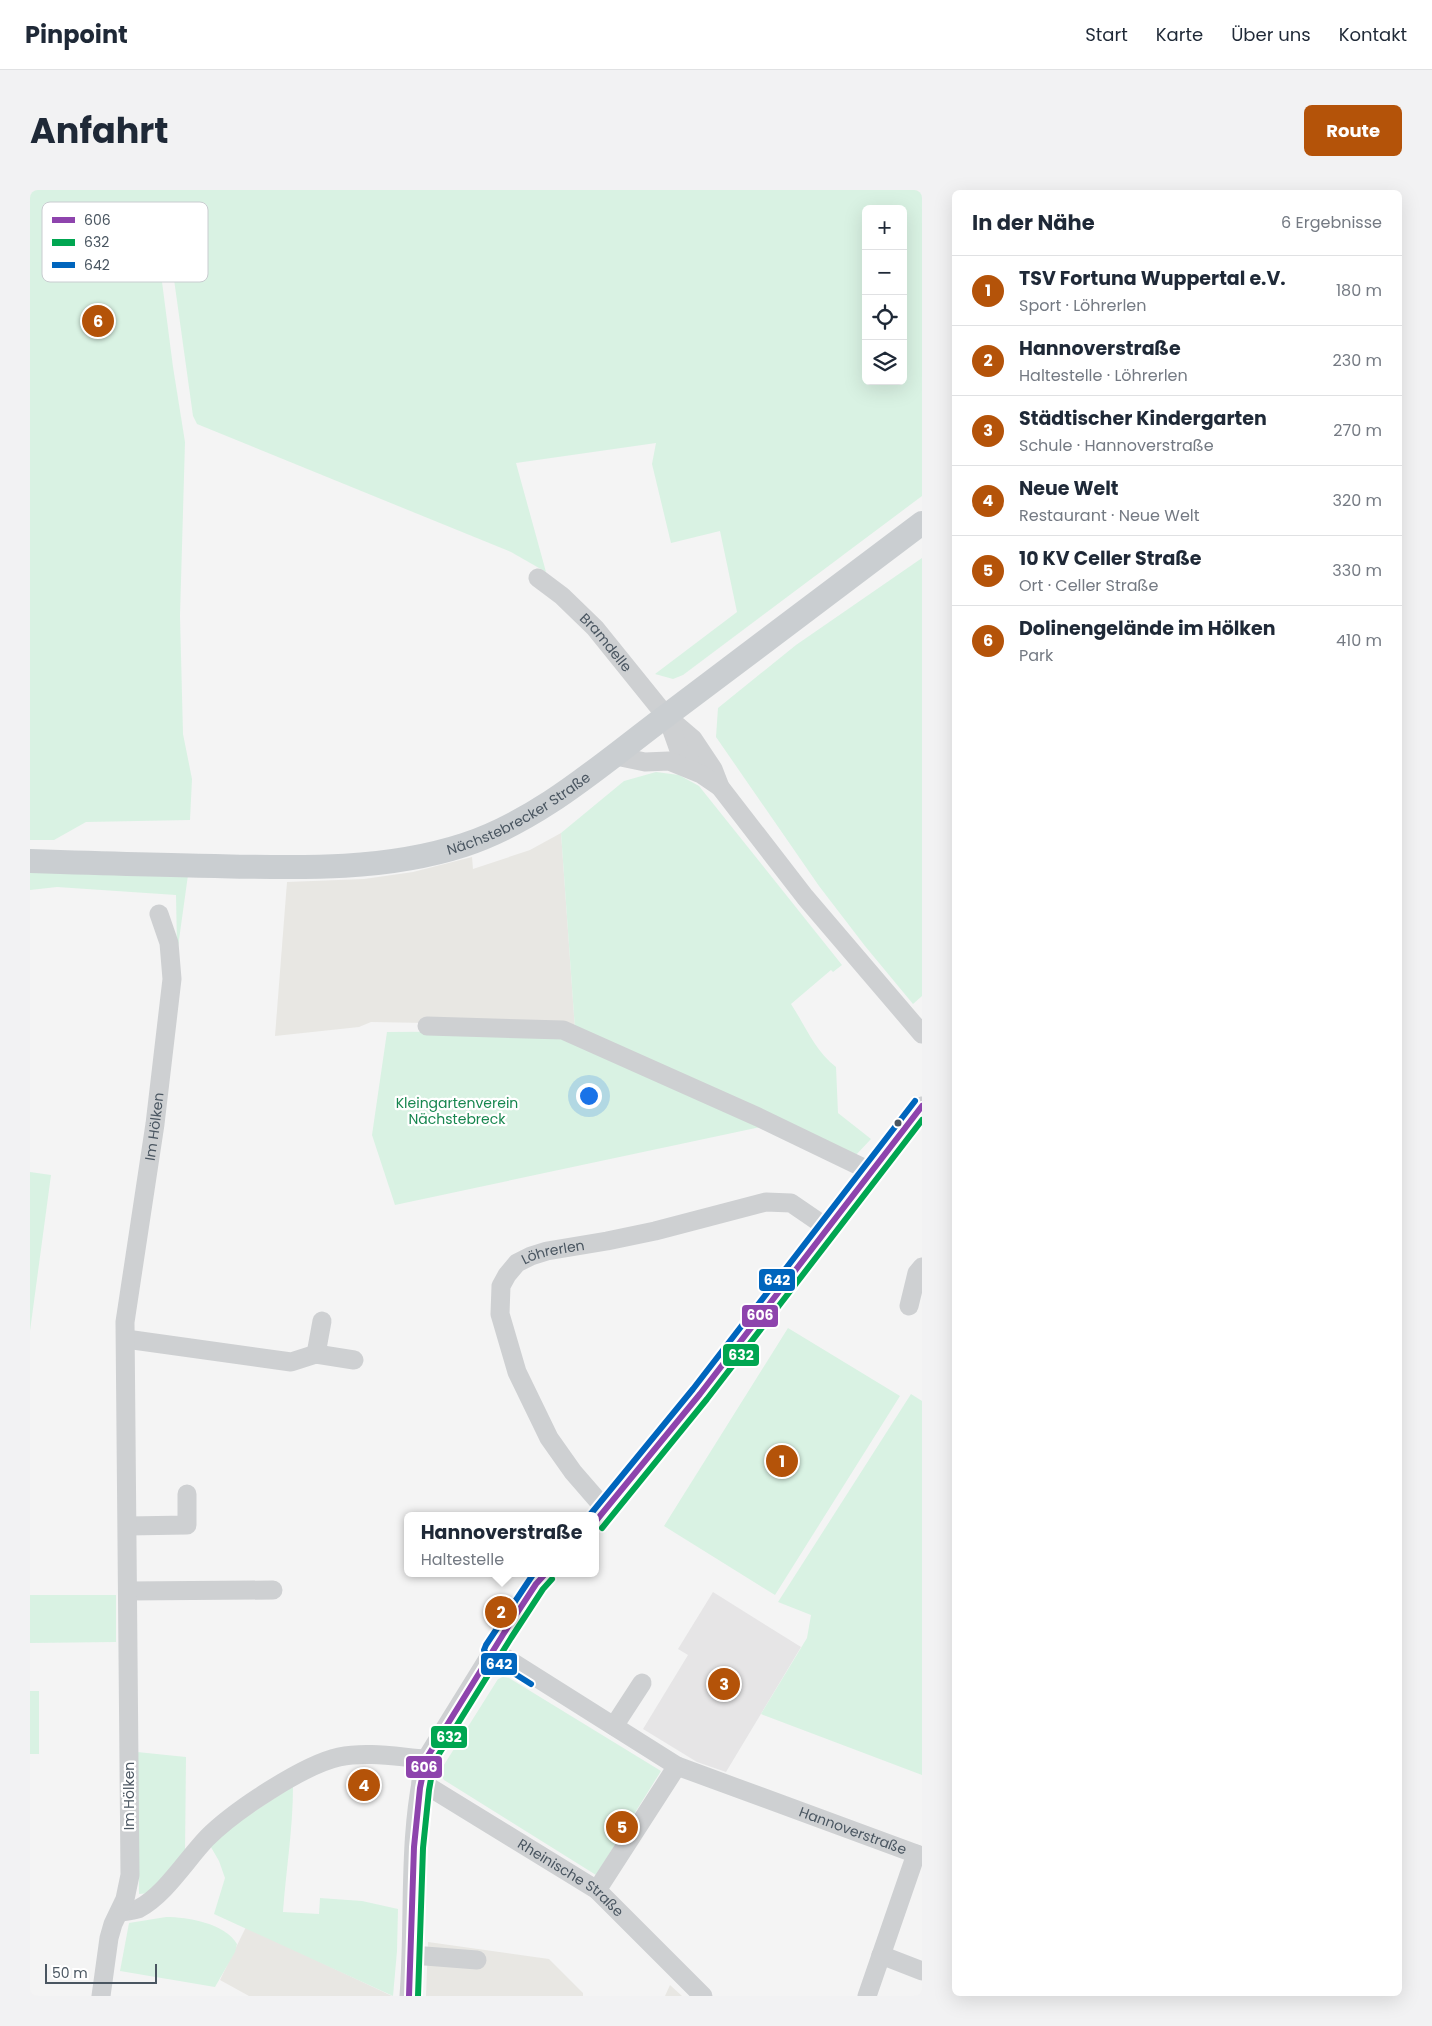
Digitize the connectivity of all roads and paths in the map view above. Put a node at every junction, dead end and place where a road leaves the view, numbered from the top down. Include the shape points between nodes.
1 (922, 523) edge
2 (538, 578) dead end
3 (666, 716) junction
4 (616, 756) junction
5 (701, 774) junction
6 (720, 787) junction
7 (30, 861) edge
8 (159, 914) dead end
9 (426, 1026) dead end
10 (922, 1034) edge
11 (922, 1106) edge
12 (872, 1172) junction
13 (829, 1229) junction
14 (922, 1267) edge
15 (908, 1306) dead end
16 (322, 1321) dead end
17 (126, 1339) junction
18 (316, 1354) junction
19 (354, 1360) dead end
20 (187, 1494) dead end
21 (598, 1512) edge
22 (600, 1516) edge
23 (128, 1526) junction
24 (542, 1577) edge
25 (273, 1590) dead end
26 (128, 1591) junction
27 (494, 1650) junction
28 (642, 1683) dead end
29 (614, 1726) junction
30 (426, 1758) junction
31 (677, 1766) junction
32 (421, 1782) junction
33 (919, 1855) edge
34 (597, 1890) junction
35 (120, 1912) junction
36 (412, 1955) junction
37 (881, 1955) junction
38 (477, 1960) dead end
39 (922, 1971) edge
40 (101, 1996) edge
41 (410, 1996) edge
42 (703, 1996) edge
43 (866, 1996) edge

1 - 3 main road, Nächstebrecker Straße
2 - 3 street, Bramdelle via 595,628
3 - 4 main road, Nächstebrecker Straße
3 - 5 street, Bramdelle via 679,750
3 - 6 street, Bramdelle via 693,739 714,769
4 - 5 street, Bramdelle via 645,762 668,761
4 - 7 main road, Nächstebrecker Straße via 502,830 465,845 398,861 337,867
5 - 6 street, Bramdelle
6 - 10 street, Bramdelle via 806,897
8 - 17 street, Im Hölken via 169,943 172,979 155,1124 125,1322
9 - 12 street via 563,1030
11 - 12 street, Löhrerlen
12 - 13 street, Löhrerlen
13 - 21 street, Löhrerlen via 791,1203 766,1202 646,1233 546,1251 517,1263 507,1275 501,1286 500,1314 517,1372 549,1438
13 - 22 street, Löhrerlen
14 - 15 street via 917,1273
16 - 18 street
17 - 18 street via 291,1362
17 - 23 street, Im Hölken
18 - 19 street
20 - 23 street via 187,1525
23 - 26 street, Im Hölken
24 - 27 street
25 - 26 street
26 - 35 street, Im Hölken via 130,1875
27 - 29 street, Hannoverstraße
27 - 30 street
28 - 29 street
29 - 31 street, Hannoverstraße
30 - 32 street
30 - 35 street via 364,1755 316,1764 235,1815 208,1837 150,1901 137,1910
31 - 33 street, Hannoverstraße
31 - 34 street
32 - 34 street, Rheinische Straße
32 - 36 street via 415,1824
33 - 37 street
34 - 42 street, Rheinische Straße
35 - 40 street, Im Hölken via 109,1938
36 - 38 street
36 - 41 street
37 - 39 street
37 - 43 street

